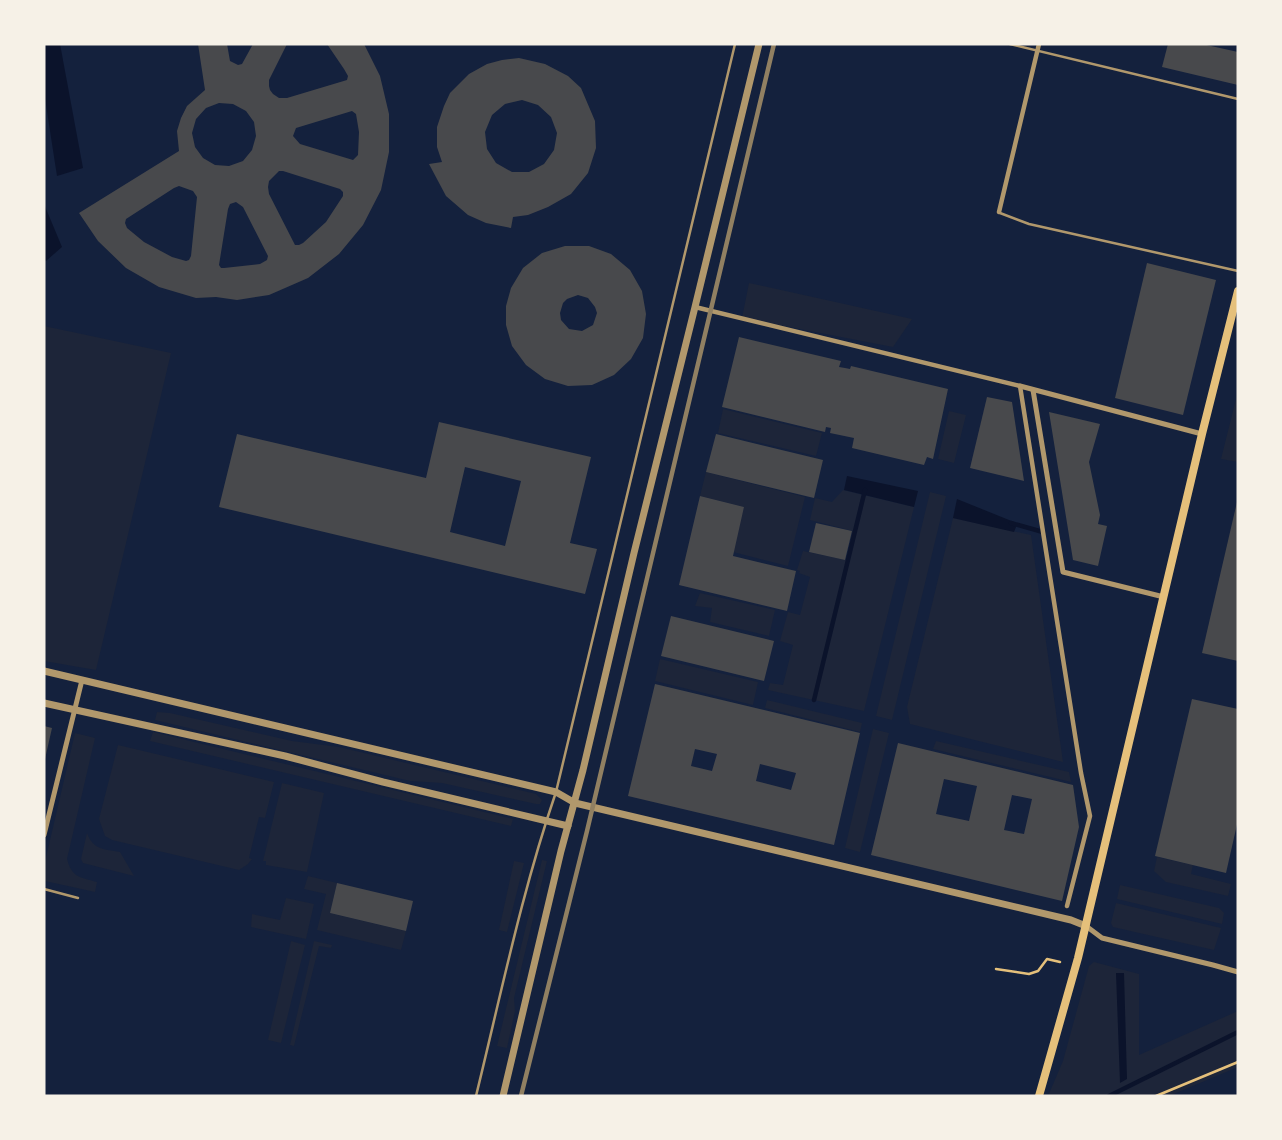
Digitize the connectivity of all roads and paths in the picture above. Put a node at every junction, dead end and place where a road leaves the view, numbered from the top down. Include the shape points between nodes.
1 (735, 44) edge
2 (759, 44) edge
3 (1010, 44) edge
4 (1039, 44) edge
5 (1037, 50) junction
6 (1238, 99) edge
7 (999, 212) joint
8 (1238, 271) edge
9 (1238, 291) edge
10 (695, 307) junction
11 (1020, 386) junction
12 (1033, 390) junction
13 (1202, 434) junction
14 (1164, 597) junction
15 (44, 671) edge
16 (82, 680) junction
17 (44, 703) edge
18 (74, 710) junction
19 (556, 792) junction
20 (575, 803) junction
21 (546, 821) junction
22 (568, 826) junction
23 (44, 835) edge
24 (44, 889) edge
25 (78, 898) dead end
26 (1067, 906) dead end
27 (1086, 926) junction
28 (1060, 962) dead end
29 (996, 969) dead end
30 (1238, 972) edge
31 (1238, 1062) edge
32 (476, 1096) edge
33 (503, 1096) edge
34 (1040, 1096) edge
35 (1156, 1096) edge

1 - 19 lane
2 - 10 street
3 - 5 lane
4 - 5 street
5 - 6 lane
5 - 7 street
7 - 8 lane via 1029,224
9 - 13 main road
10 - 11 street
10 - 20 street
11 - 12 street
11 - 26 street via 1090,816
12 - 13 street
12 - 14 street via 1063,572
13 - 14 main road
14 - 27 main road
15 - 16 street
16 - 18 street
16 - 19 street
17 - 18 street
18 - 21 street via 285,756
18 - 23 street
19 - 20 street
19 - 21 lane
20 - 22 street
20 - 27 street
21 - 22 street
21 - 32 lane
22 - 33 street
24 - 25 lane
27 - 30 street via 1102,938
27 - 34 main road
28 - 29 path via 1047,959 1029,974
31 - 35 path

